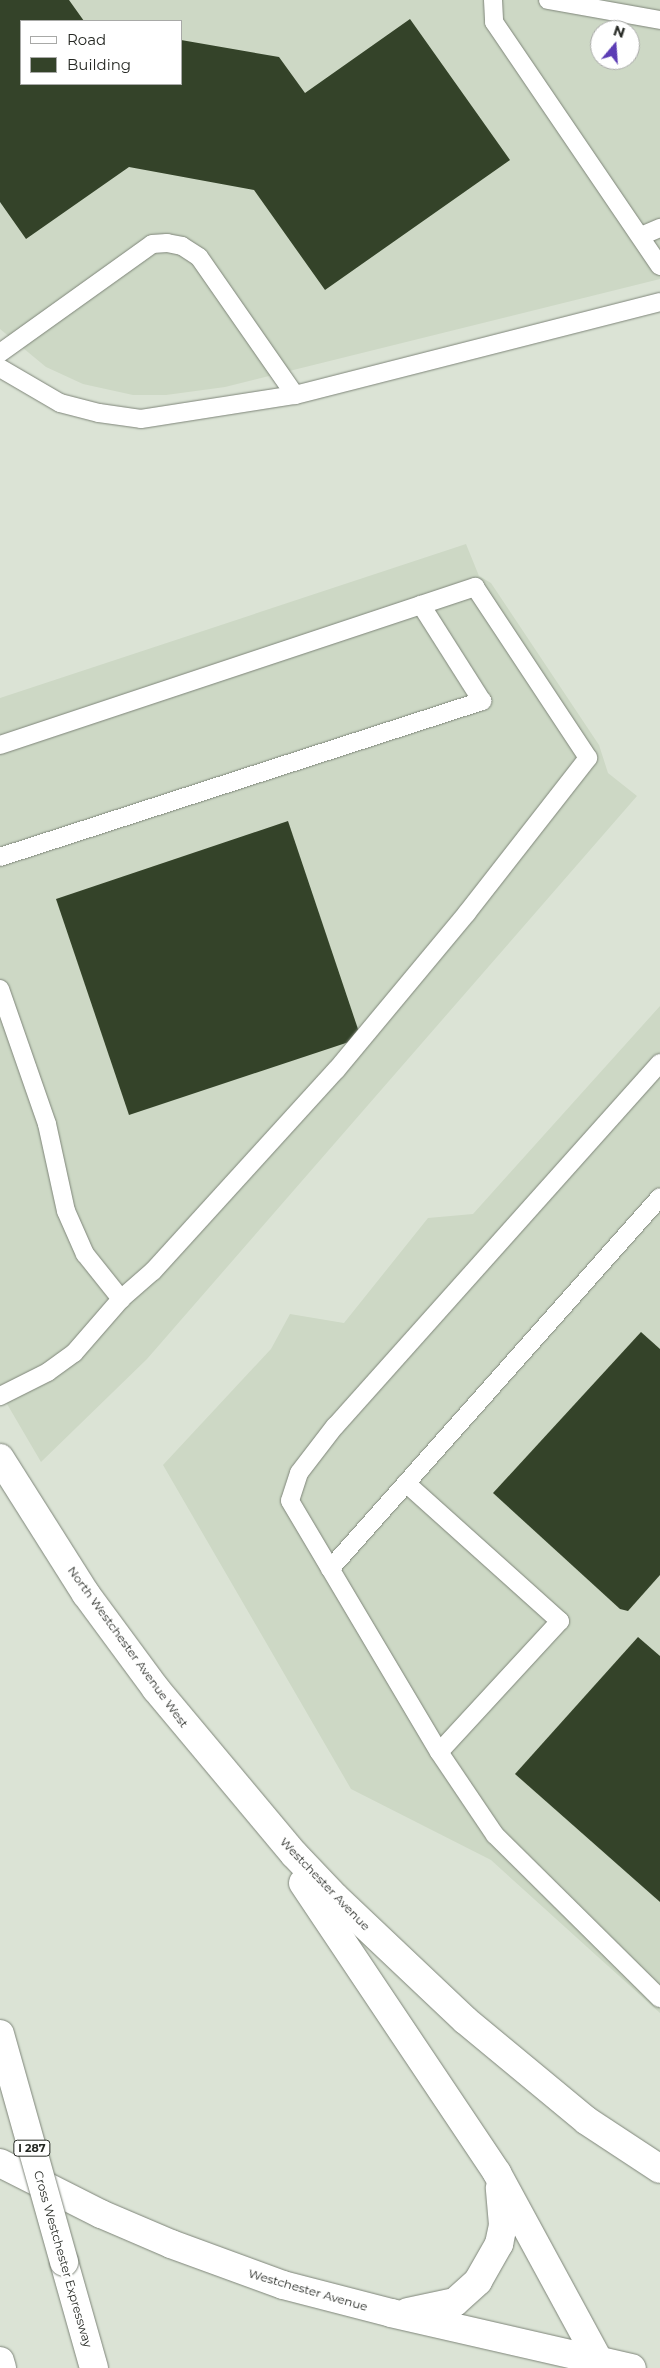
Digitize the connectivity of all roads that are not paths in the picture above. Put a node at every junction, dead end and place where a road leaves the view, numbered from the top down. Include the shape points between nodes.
1 (493, 0) edge
2 (548, 0) edge
3 (660, 20) edge
4 (660, 228) edge
5 (640, 236) junction
6 (660, 266) edge
7 (660, 302) edge
8 (0, 353) edge
9 (0, 368) edge
10 (296, 395) junction
11 (421, 605) junction
12 (0, 746) edge
13 (0, 858) edge
14 (0, 988) edge
15 (660, 1063) edge
16 (660, 1197) edge
17 (121, 1299) junction
18 (0, 1396) edge
19 (0, 1458) edge
20 (406, 1483) junction
21 (330, 1569) junction
22 (439, 1752) junction
23 (250, 1802) junction
24 (660, 1998) edge
25 (0, 2034) edge
26 (0, 2163) edge
27 (656, 2163) edge
28 (497, 2172) junction
29 (391, 2313) junction
30 (0, 2361) edge
31 (600, 2364) edge
32 (2, 2368) edge
33 (94, 2368) edge
34 (632, 2368) edge

1 - 5 lane via 494,22
2 - 3 lane
4 - 5 lane
5 - 6 lane
7 - 10 lane
8 - 10 lane via 152,244 167,243 182,246 199,257
9 - 10 lane via 60,403 99,414 141,419
11 - 12 lane
11 - 13 lane via 482,701
11 - 17 lane via 475,587 588,758 467,913 336,1070 153,1271
14 - 17 lane via 47,1124 66,1211 85,1254
15 - 21 lane via 335,1426 299,1473 290,1501
16 - 20 lane
17 - 18 lane via 74,1353 48,1372
19 - 23 main road, North Westchester Avenue West via 86,1594 156,1689
20 - 21 lane
20 - 22 lane via 560,1621
21 - 22 lane
22 - 24 lane via 496,1835
23 - 27 main road, Westchester Avenue via 335,1897 465,2020 587,2121
23 - 28 main road
25 - 33 main road, Cross Westchester Expressway / I 287, bridge
26 - 29 main road, Westchester Avenue via 101,2214 171,2244 283,2285
28 - 29 main road via 503,2225 499,2244 478,2281 455,2302 433,2309
28 - 31 main road
29 - 31 main road, Westchester Avenue
30 - 32 main road
31 - 34 main road, Westchester Avenue

